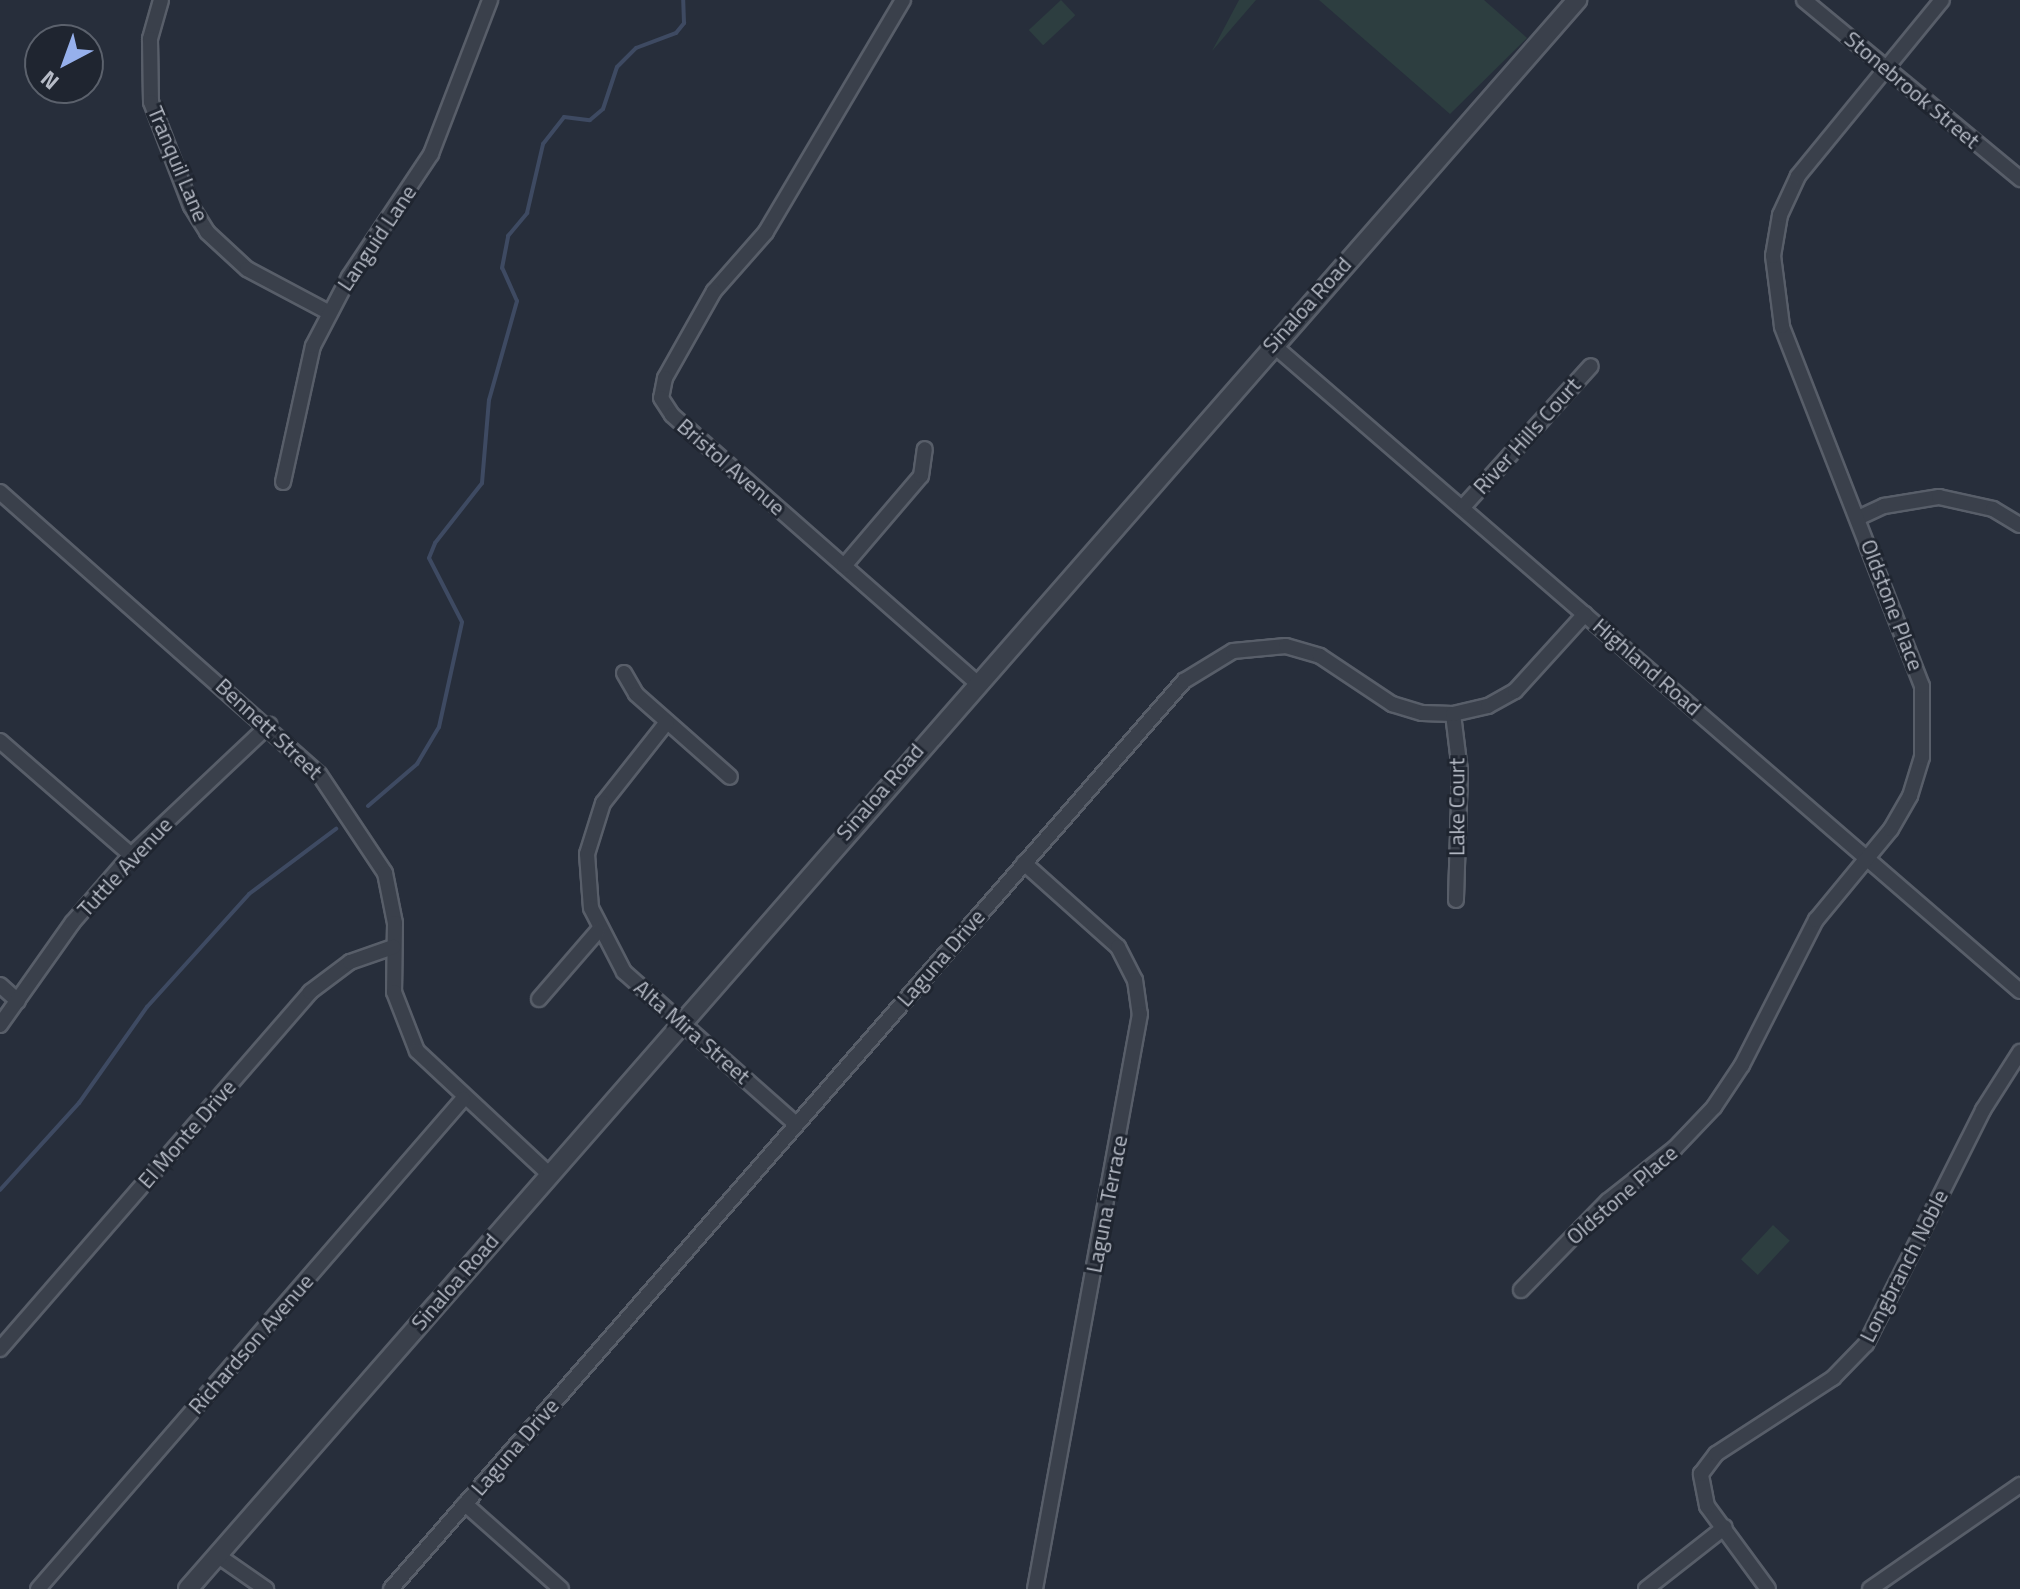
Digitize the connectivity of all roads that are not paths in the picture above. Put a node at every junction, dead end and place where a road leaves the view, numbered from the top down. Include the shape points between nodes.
1 (161, 0) edge
2 (490, 0) edge
3 (903, 0) edge
4 (1577, 0) edge
5 (1804, 0) edge
6 (1942, 0) edge
7 (1886, 68) junction
8 (2020, 179) edge
9 (328, 312) junction
10 (1272, 344) junction
11 (1591, 366) dead end
12 (925, 449) dead end
13 (283, 482) dead end
14 (0, 492) edge
15 (1463, 507) junction
16 (1858, 518) junction
17 (2020, 525) edge
18 (844, 566) junction
19 (1585, 614) junction
20 (624, 673) dead end
21 (977, 683) junction
22 (1453, 714) junction
23 (667, 722) junction
24 (269, 725) junction
25 (0, 741) edge
26 (730, 777) dead end
27 (131, 855) junction
28 (1867, 858) junction
29 (1024, 863) junction
30 (1456, 900) dead end
31 (598, 931) junction
32 (393, 947) junction
33 (0, 985) edge
34 (2020, 991) edge
35 (539, 999) dead end
36 (18, 1001) junction
37 (679, 1022) junction
38 (0, 1025) edge
39 (2020, 1052) edge
40 (463, 1099) junction
41 (796, 1124) junction
42 (549, 1174) junction
43 (1521, 1290) dead end
44 (0, 1349) edge
45 (2020, 1485) edge
46 (465, 1504) junction
47 (1725, 1527) junction
48 (217, 1555) junction
49 (38, 1589) edge
50 (188, 1589) edge
51 (266, 1589) edge
52 (391, 1589) edge
53 (561, 1589) edge
54 (1035, 1589) edge
55 (1646, 1589) edge
56 (1768, 1589) edge
57 (1870, 1589) edge

1 - 9 street, Tranquil Lane via 150,39 151,102 191,206 207,232 247,269
2 - 9 street, Languid Lane via 431,154
3 - 18 street, Bristol Avenue via 766,232 714,291 661,388 672,415
4 - 10 street, Sinaloa Road
5 - 7 street, Stonebrook Street
6 - 7 street, Oldstone Place
7 - 8 street, Stonebrook Street
7 - 16 street, Oldstone Place via 1798,176 1780,215 1773,256 1782,326
9 - 13 street, Languid Lane via 304,375
10 - 15 street, Highland Road
10 - 21 street, Sinaloa Road
11 - 15 street, River Hills Court
12 - 18 street via 921,476
14 - 24 street, Bennett Street
15 - 19 street, Highland Road
16 - 17 street via 1897,502 1939,497 1993,509
16 - 28 street, Oldstone Place via 1915,661 1925,717 1922,757 1910,796
18 - 21 street, Bristol Avenue
19 - 22 street, Laguna Drive via 1515,691 1488,706
19 - 28 street, Highland Road
20 - 23 street via 636,694
21 - 37 street, Sinaloa Road
22 - 29 street, Laguna Drive via 1422,713 1392,704 1335,664 1304,650 1268,645 1233,651 1184,681
22 - 30 street, Lake Court via 1460,771
23 - 26 street
23 - 31 street, Alta Mira Street via 613,785 593,826 586,879
24 - 27 street, Tuttle Avenue
24 - 32 street, Bennett Street via 319,774 375,850 392,897
25 - 27 street
27 - 36 street, Tuttle Avenue via 73,922
28 - 34 street, Highland Road
28 - 43 street, Oldstone Place via 1816,920 1742,1065 1714,1107 1675,1148 1608,1201
29 - 41 street, Laguna Drive
29 - 54 street, Laguna Terrace via 1118,947 1135,980 1140,1014
31 - 35 street
31 - 37 street, Alta Mira Street via 624,972
32 - 40 street, Bennett Street via 394,992 407,1032 429,1067
32 - 44 street, El Monte Drive via 350,962 310,992
33 - 36 street
36 - 38 street, Tuttle Avenue
37 - 41 street, Alta Mira Street
37 - 42 street, Sinaloa Road
39 - 47 street, Longbranch Noble via 1983,1110 1866,1344 1833,1378 1707,1462 1702,1496
40 - 42 street, Bennett Street
40 - 49 street, Richardson Avenue
41 - 46 street, Laguna Drive
42 - 48 street, Sinaloa Road
45 - 57 street
46 - 52 street, Laguna Drive
46 - 53 street
47 - 55 street
47 - 56 street, Longbranch Noble
48 - 50 street, Sinaloa Road
48 - 51 street

